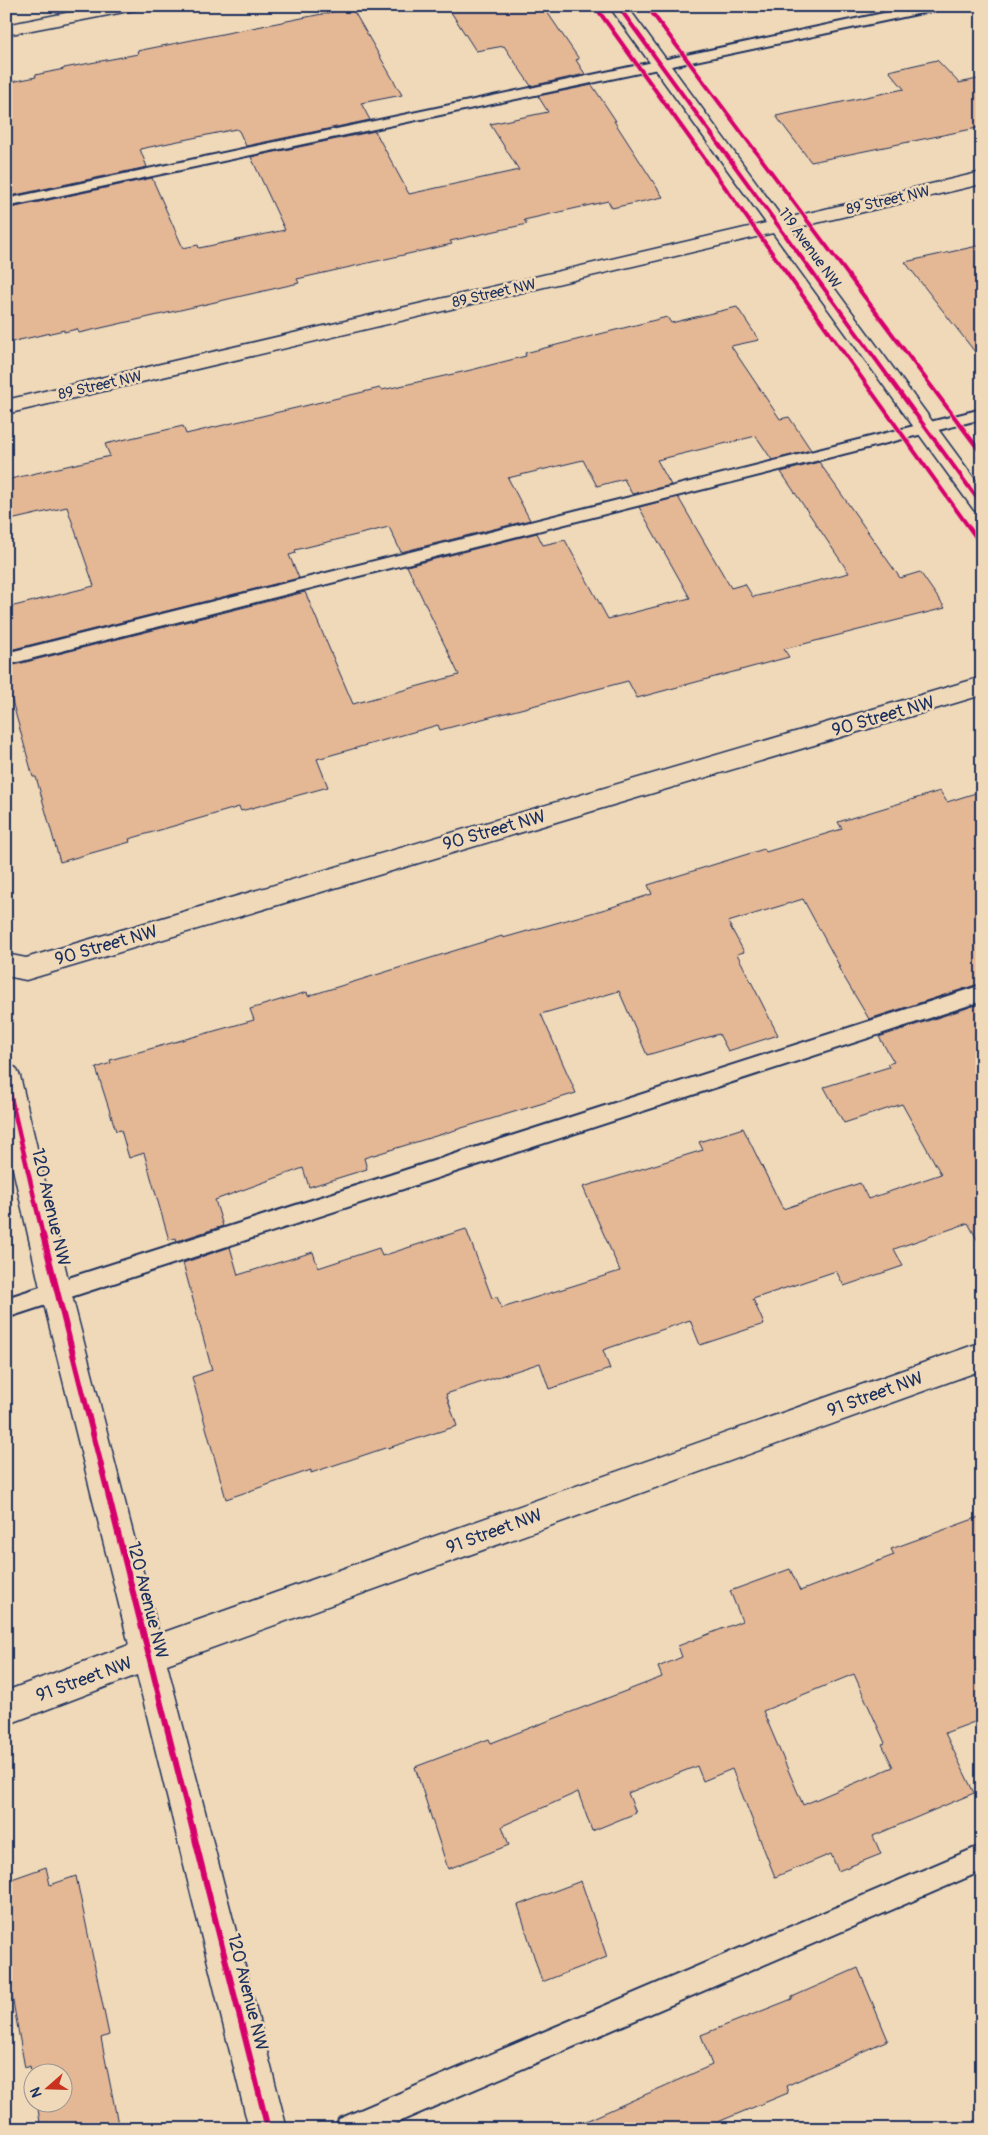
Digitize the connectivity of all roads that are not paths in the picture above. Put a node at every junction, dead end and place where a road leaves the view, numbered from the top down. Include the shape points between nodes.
1 (129, 6) edge
2 (618, 6) edge
3 (936, 6) edge
4 (6, 30) edge
5 (661, 65) junction
6 (982, 178) edge
7 (6, 203) edge
8 (778, 226) junction
9 (6, 407) edge
10 (982, 414) edge
11 (927, 429) junction
12 (982, 505) edge
13 (6, 659) edge
14 (982, 686) edge
15 (6, 964) edge
16 (982, 993) edge
17 (6, 1076) edge
18 (56, 1292) junction
19 (6, 1308) edge
20 (982, 1356) edge
21 (147, 1655) junction
22 (6, 1708) edge
23 (982, 1858) edge
24 (268, 2129) edge
25 (349, 2129) edge

1 - 4 street
2 - 5 street, 119 Avenue NW
3 - 5 lane
5 - 7 lane
5 - 8 street, 119 Avenue NW
6 - 8 street, 89 Street NW
8 - 9 street, 89 Street NW
8 - 11 street, 119 Avenue NW
10 - 11 lane
11 - 12 street, 119 Avenue NW
11 - 13 lane
14 - 15 street, 90 Street NW via 26,969
16 - 18 lane
17 - 18 street, 120 Avenue NW
18 - 19 lane
18 - 21 street, 120 Avenue NW
20 - 21 street, 91 Street NW
21 - 22 street, 91 Street NW
21 - 24 street, 120 Avenue NW
23 - 25 lane

